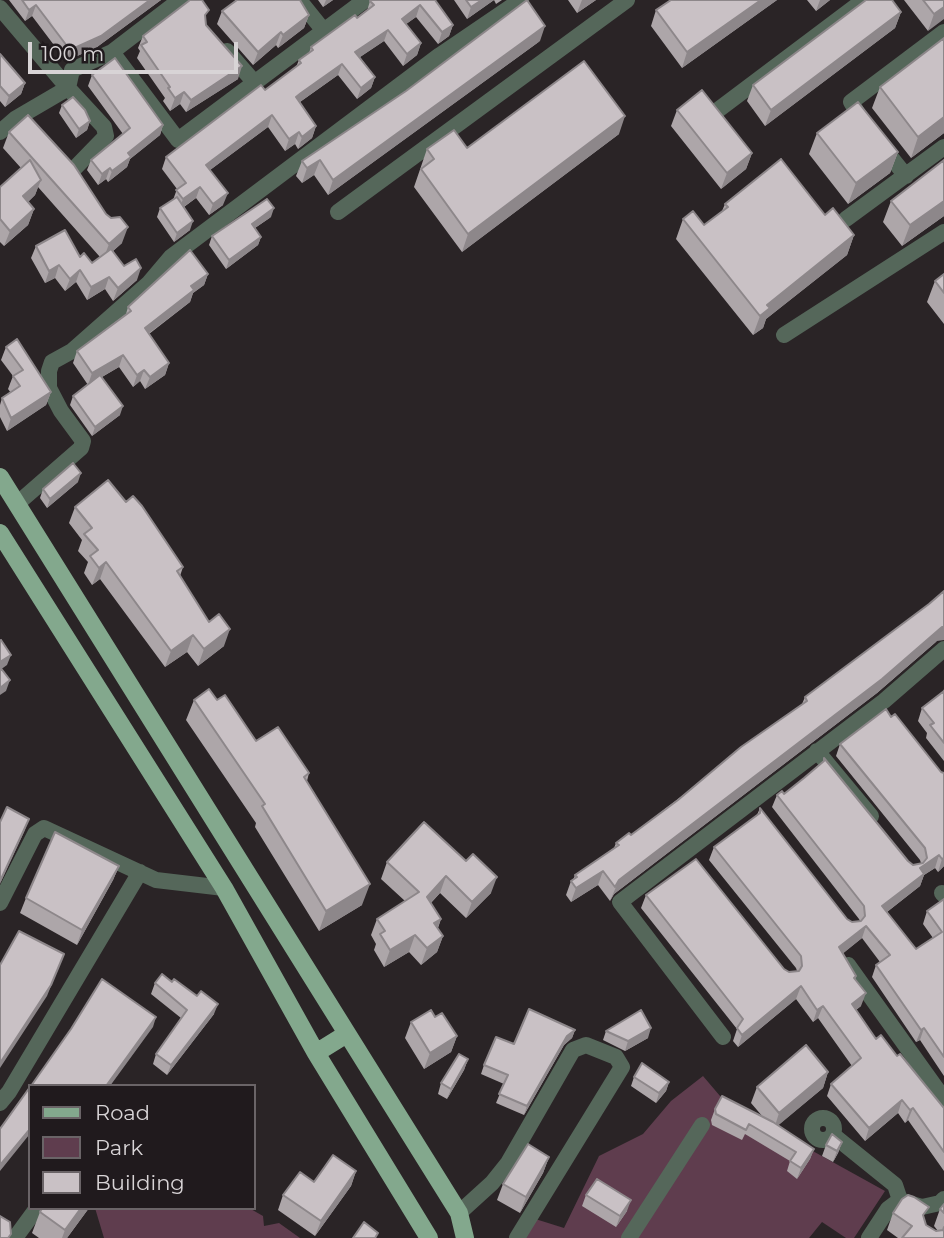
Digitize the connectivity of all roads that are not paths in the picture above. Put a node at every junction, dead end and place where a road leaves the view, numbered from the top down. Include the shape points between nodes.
1 (10, 0) edge
2 (180, 0) edge
3 (299, 0) edge
4 (365, 0) edge
5 (521, 0) edge
6 (626, 0) edge
7 (864, 0) edge
8 (0, 8) edge
9 (324, 31) junction
10 (944, 32) edge
11 (219, 41) edge
12 (112, 52) junction
13 (255, 83) junction
14 (68, 88) junction
15 (714, 113) edge
16 (0, 132) edge
17 (944, 147) edge
18 (73, 171) edge
19 (906, 176) junction
20 (338, 212) dead end
21 (846, 219) dead end
22 (944, 232) edge
23 (784, 335) dead end
24 (0, 477) edge
25 (18, 503) junction
26 (0, 533) edge
27 (944, 650) edge
28 (817, 751) junction
29 (878, 825) edge
30 (140, 872) junction
31 (224, 888) junction
32 (0, 903) edge
33 (848, 965) edge
34 (345, 1035) junction
35 (723, 1037) dead end
36 (316, 1053) junction
37 (944, 1099) edge
38 (0, 1103) edge
39 (702, 1125) dead end
40 (832, 1135) edge
41 (944, 1199) edge
42 (900, 1200) junction
43 (36, 1210) edge
44 (459, 1213) junction
45 (15, 1238) edge
46 (429, 1238) edge
47 (465, 1238) edge
48 (517, 1238) edge
49 (629, 1238) edge
50 (869, 1238) edge

1 - 8 street
2 - 12 street
3 - 9 street
4 - 9 street
5 - 25 street via 440,55 171,257 140,291 72,351 52,362 49,388 83,441 81,448
6 - 20 street
7 - 15 street
8 - 14 street
9 - 13 street
10 - 19 street via 850,102
11 - 13 street
12 - 13 street via 178,140
12 - 14 street via 72,70
14 - 16 street
14 - 18 street via 104,127 106,136
17 - 19 street
19 - 21 street
22 - 23 street
24 - 25 main road
25 - 34 main road
26 - 31 main road
27 - 28 street via 887,706
28 - 29 street
28 - 35 street via 692,855 620,902
30 - 31 street via 181,885
30 - 32 street via 44,828 35,834
30 - 38 street
31 - 36 main road
33 - 37 street
34 - 36 main road
34 - 44 main road
36 - 46 main road
39 - 49 street
40 - 42 street via 895,1185
41 - 42 street via 922,1207
42 - 50 street via 888,1209
43 - 45 street
44 - 47 main road
44 - 48 street via 508,1163 573,1050 586,1045 616,1058 622,1067

